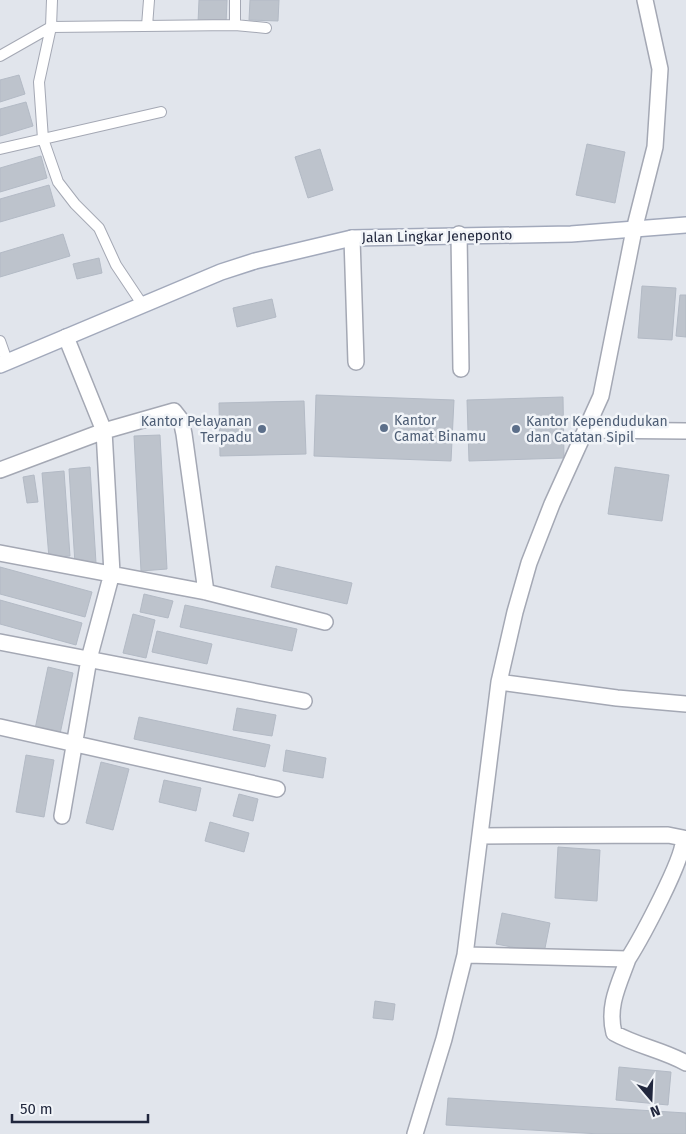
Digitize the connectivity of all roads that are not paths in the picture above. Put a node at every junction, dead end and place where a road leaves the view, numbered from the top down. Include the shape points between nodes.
1 (52, 0) edge
2 (149, 0) edge
3 (235, 0) edge
4 (645, 0) edge
5 (235, 25) junction
6 (146, 26) junction
7 (51, 27) junction
8 (266, 28) dead end
9 (0, 56) edge
10 (161, 112) dead end
11 (43, 139) junction
12 (0, 149) edge
13 (686, 225) edge
14 (634, 230) junction
15 (459, 234) junction
16 (352, 238) junction
17 (142, 304) junction
18 (66, 337) junction
19 (0, 341) edge
20 (356, 362) dead end
21 (4, 363) edge
22 (461, 369) dead end
23 (585, 430) junction
24 (104, 431) junction
25 (686, 431) edge
26 (0, 470) edge
27 (0, 553) edge
28 (112, 573) junction
29 (206, 592) junction
30 (325, 622) dead end
31 (0, 642) edge
32 (89, 658) junction
33 (499, 682) junction
34 (304, 701) dead end
35 (686, 704) edge
36 (0, 727) edge
37 (74, 742) junction
38 (278, 789) dead end
39 (62, 816) dead end
40 (480, 836) junction
41 (465, 955) junction
42 (628, 959) junction
43 (686, 1063) edge
44 (415, 1134) edge

1 - 7 lane
2 - 6 lane
3 - 5 lane
4 - 14 street via 660,69 655,147
5 - 6 lane
5 - 8 lane
6 - 7 lane
7 - 9 lane
7 - 11 lane via 39,82
10 - 11 lane
11 - 12 lane
11 - 17 lane via 58,182 99,228 116,265
13 - 14 street, Jalan Lingkar Jeneponto
14 - 15 street, Jalan Lingkar Jeneponto via 526,235
14 - 23 street via 601,396
15 - 16 street, Jalan Lingkar Jeneponto
15 - 22 street
16 - 17 street, Jalan Lingkar Jeneponto via 255,261
16 - 20 street
17 - 18 street, Jalan Lingkar Jeneponto
18 - 21 street, Jalan Lingkar Jeneponto
18 - 24 street
19 - 21 lane
23 - 25 street
23 - 33 street via 530,563
24 - 26 street
24 - 28 street
24 - 29 street via 161,413 174,411 178,415 189,465
27 - 28 street
28 - 29 street
28 - 32 street
29 - 30 street
31 - 32 street
32 - 34 street
32 - 37 street
33 - 35 street
33 - 40 street
36 - 37 street
37 - 38 street
37 - 39 street
40 - 41 street
40 - 42 street via 668,835 683,838 685,850 664,899
41 - 42 street
41 - 44 street
42 - 43 street via 613,999 614,1033

